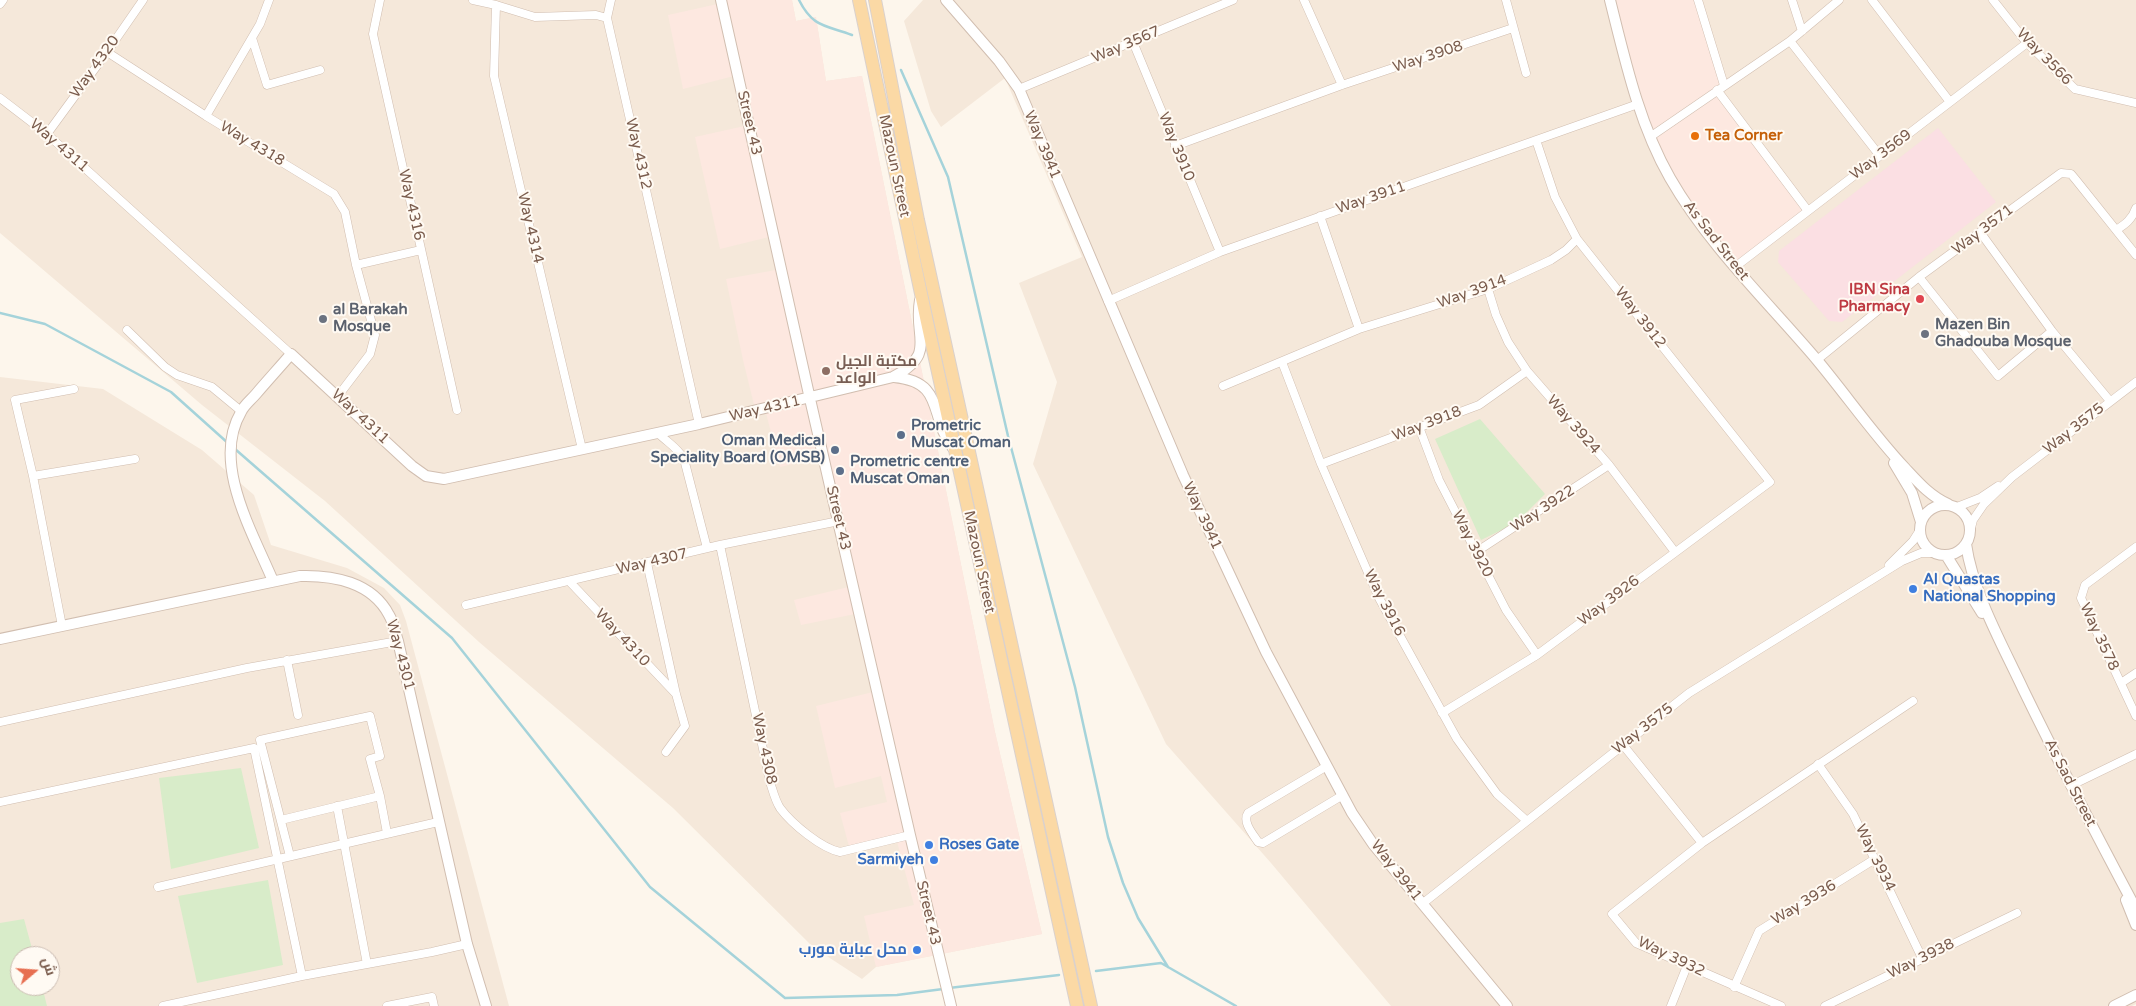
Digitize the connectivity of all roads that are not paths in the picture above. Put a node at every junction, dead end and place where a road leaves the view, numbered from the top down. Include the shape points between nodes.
1 (3, 0) edge
2 (142, 0) edge
3 (269, 0) edge
4 (380, 0) edge
5 (473, 0) edge
6 (611, 0) edge
7 (721, 0) edge
8 (859, 0) edge
9 (875, 0) edge
10 (946, 0) edge
11 (1233, 0) edge
12 (1304, 0) edge
13 (1506, 0) edge
14 (1610, 0) edge
15 (1698, 0) edge
16 (1792, 0) edge
17 (1839, 0) edge
18 (1872, 0) edge
19 (1993, 0) edge
20 (0, 4) edge
21 (496, 5) junction
22 (607, 18) junction
23 (1513, 28) junction
24 (1802, 31) junction
25 (252, 38) junction
26 (1790, 40) junction
27 (1133, 42) junction
28 (2027, 43) junction
29 (107, 52) junction
30 (320, 70) dead end
31 (1526, 72) dead end
32 (1342, 85) junction
33 (1720, 88) junction
34 (1018, 89) junction
35 (0, 98) edge
36 (1950, 102) junction
37 (2136, 103) edge
38 (1638, 104) junction
39 (206, 116) junction
40 (47, 134) junction
41 (1650, 137) junction
42 (1536, 140) junction
43 (1175, 146) junction
44 (1880, 156) junction
45 (2136, 208) edge
46 (1808, 211) junction
47 (1320, 216) junction
48 (2116, 230) junction
49 (1980, 232) junction
50 (1577, 238) junction
51 (421, 250) junction
52 (1220, 252) junction
53 (2136, 255) edge
54 (356, 265) junction
55 (1735, 267) junction
56 (1919, 277) junction
57 (1488, 288) junction
58 (921, 296) junction
59 (1108, 302) junction
60 (1359, 329) junction
61 (127, 330) dead end
62 (2052, 331) junction
63 (291, 354) junction
64 (1817, 360) junction
65 (1282, 362) junction
66 (1526, 371) junction
67 (893, 377) junction
68 (2136, 382) edge
69 (1223, 386) dead end
70 (74, 389) dead end
71 (338, 396) junction
72 (810, 399) junction
73 (2110, 401) junction
74 (457, 410) dead end
75 (241, 411) junction
76 (699, 424) junction
77 (1419, 427) junction
78 (658, 433) junction
79 (1885, 447) junction
80 (582, 449) junction
81 (955, 450) junction
82 (135, 459) dead end
83 (1321, 464) junction
84 (1609, 465) junction
85 (33, 476) junction
86 (2012, 477) junction
87 (1770, 482) joint
88 (1953, 506) junction
89 (839, 521) junction
90 (1920, 526) junction
91 (1970, 532) junction
92 (1966, 544) junction
93 (720, 545) junction
94 (2136, 547) edge
95 (707, 548) junction
96 (1476, 552) junction
97 (1675, 552) junction
98 (1940, 554) junction
99 (647, 563) junction
100 (1878, 574) junction
101 (273, 581) junction
102 (569, 581) junction
103 (466, 605) dead end
104 (62, 626) junction
105 (0, 639) edge
106 (398, 641) junction
107 (2007, 654) junction
108 (1537, 655) junction
109 (287, 660) junction
110 (2136, 673) edge
111 (2121, 682) junction
112 (676, 694) junction
113 (1912, 701) dead end
114 (1442, 713) junction
115 (298, 715) dead end
116 (2136, 716) edge
117 (0, 722) edge
118 (1622, 745) junction
119 (666, 752) dead end
120 (2136, 754) edge
121 (1818, 764) junction
122 (1327, 766) junction
123 (2070, 786) junction
124 (1343, 795) junction
125 (380, 796) junction
126 (0, 802) edge
127 (337, 806) junction
128 (280, 820) junction
129 (1527, 821) junction
130 (438, 822) junction
131 (387, 833) junction
132 (910, 835) junction
133 (344, 843) junction
134 (1702, 843) junction
135 (290, 856) junction
136 (277, 859) junction
137 (1875, 859) junction
138 (158, 886) dead end
139 (2125, 889) junction
140 (1422, 904) junction
141 (2136, 909) edge
142 (2017, 913) dead end
143 (2136, 925) edge
144 (467, 944) junction
145 (1922, 958) junction
146 (367, 964) junction
147 (1687, 966) junction
148 (302, 976) junction
149 (1734, 987) junction
150 (2133, 996) edge
151 (163, 1006) edge
152 (387, 1006) edge
153 (434, 1006) edge
154 (486, 1006) edge
155 (951, 1006) edge
156 (1077, 1006) edge
157 (1091, 1006) edge
158 (1507, 1006) edge
159 (1671, 1006) edge
160 (1781, 1006) edge
161 (1825, 1006) edge
162 (2114, 1006) edge

1 - 20 street
2 - 29 street, Way 4320
3 - 25 street
4 - 51 street, Way 4316 via 373,34
5 - 21 street
6 - 22 street
7 - 72 street, Street 43
8 - 58 main road, Mazoun Street
9 - 157 main road, Mazoun Street via 918,220
10 - 34 street, Way 3941 via 999,61
11 - 27 street, Way 3567
12 - 32 street
13 - 23 street
14 - 38 street, As Sad Street
15 - 33 street
16 - 24 street
17 - 24 street
18 - 36 street
19 - 28 street, Way 3566
21 - 22 street via 535,17 596,15
21 - 80 street, Way 4314 via 494,76
22 - 76 street, Way 4312
23 - 31 street
23 - 32 street, Way 3908
24 - 26 street
25 - 30 street via 267,85
25 - 39 street
26 - 33 street
26 - 44 street
27 - 34 street, Way 3567
27 - 43 street, Way 3910
28 - 36 street, Way 3569
28 - 37 street, Way 3566 via 2075,89
29 - 39 street, Way 4318
29 - 40 street, Way 4320
32 - 43 street, Way 3908
33 - 41 street
33 - 46 street
34 - 59 street, Way 3941
35 - 40 street, Way 4311
36 - 44 street, Way 3569
38 - 41 street, As Sad Street
38 - 42 street, Way 3911
39 - 54 street, Way 4318 via 334,194 346,212
40 - 63 street, Way 4311
41 - 55 street, As Sad Street via 1670,179
42 - 47 street, Way 3911
42 - 50 street, Way 3912 via 1555,197
43 - 52 street, Way 3910
44 - 46 street, Way 3569
45 - 48 street via 2126,225
46 - 55 street, Way 3569
47 - 52 street, Way 3911
47 - 60 street
48 - 49 street, Way 3571 via 2066,172 2054,176
48 - 53 street, Way 3571
49 - 56 street, Way 3571
49 - 62 street
50 - 57 street, Way 3914 via 1551,260
50 - 87 street, Way 3912
51 - 54 street
51 - 74 street, Way 4316
52 - 59 street, Way 3911
54 - 71 street, Way 4318 via 375,335 370,354
55 - 64 street, As Sad Street
56 - 62 street via 1998,376
56 - 64 street, Way 3571
57 - 60 street, Way 3914
57 - 66 street, Way 3924 via 1508,342
58 - 67 street via 920,353 910,367
58 - 81 main road, Mazoun Street
59 - 122 street, Way 3941 via 1187,484 1266,652
60 - 65 street, Way 3914
61 - 75 street via 165,366 178,375 212,387
62 - 73 street
63 - 71 street, Way 4311
63 - 75 street
64 - 79 street, As Sad Street
65 - 69 street, Way 3914
65 - 83 street, Way 3916
66 - 77 street, Way 3918 via 1479,405
66 - 84 street, Way 3924
67 - 72 street, Way 4311
67 - 81 street via 914,380 927,390 944,435
68 - 73 street, Way 3575
70 - 85 street via 16,400
71 - 80 street, Way 4311 via 412,466 435,478 453,478
72 - 76 street, Way 4311
72 - 89 street, Street 43
73 - 86 street, Way 3575
75 - 101 street via 230,445 232,473 237,494
76 - 78 street, Way 4311
77 - 83 street, Way 3918
77 - 96 street, Way 3920 via 1439,480
78 - 80 street, Way 4311
78 - 95 street via 678,448 684,459
79 - 88 street, As Sad Street via 1936,499
79 - 90 street, As Sad Street via 1912,493
81 - 156 main road, Mazoun Street
82 - 85 street
83 - 114 street, Way 3916 via 1380,598
84 - 96 street, Way 3922
84 - 97 street, Way 3924
85 - 104 street
86 - 88 street, Way 3575 via 1980,498
86 - 91 street, Way 3575 via 1984,504 1973,520
87 - 97 street, Way 3926
88 - 90 street via 1928,510
88 - 91 street via 1967,518
89 - 93 street, Way 4307
89 - 132 street, Street 43
90 - 98 street via 1924,544
90 - 100 street, Way 3575 via 1913,541
91 - 92 street
92 - 98 street via 1960,550
92 - 107 street, As Sad Street via 1975,584
93 - 95 street, Way 4307
93 - 132 street, Way 4308 via 770,782 779,806 829,850 840,852
94 - 111 street, Way 3578 via 2085,585 2081,598
95 - 99 street, Way 4307
96 - 108 street, Way 3920 via 1506,610
97 - 108 street, Way 3926
98 - 100 street, Way 3575 via 1921,553
98 - 107 street, As Sad Street via 1966,585
99 - 102 street, Way 4307
99 - 112 street, Way 4310
100 - 118 street, Way 3575 via 1689,693
101 - 104 street, Way 4301
101 - 106 street, Way 4301 via 322,576 340,578 358,586 377,599 389,615
102 - 103 street, Way 4307
102 - 112 street, Way 4310
104 - 105 street, Way 4301
106 - 109 street
106 - 130 street, Way 4301
107 - 123 street, As Sad Street
108 - 114 street, Way 3926
109 - 115 street
109 - 117 street
110 - 111 street
111 - 116 street, Way 3578
112 - 119 street, Way 4310 via 685,726
113 - 121 street, Way 3932
114 - 129 street, Way 3916 via 1497,794
118 - 129 street, Way 3575
118 - 134 street
120 - 123 street
121 - 134 street, Way 3932
121 - 137 street, Way 3934 via 1853,814
122 - 124 street, Way 3941
122 - 124 street via 1248,813 1246,822 1258,842 1262,843
123 - 139 street, As Sad Street
124 - 140 street, Way 3941 via 1373,844
125 - 127 street
125 - 128 street via 370,759 380,756 370,716 260,740
125 - 131 street
126 - 136 street via 254,748
127 - 128 street
127 - 133 street
128 - 135 street
129 - 140 street, Way 3575
130 - 131 street
130 - 144 street, Way 4301
131 - 133 street
132 - 155 street, Street 43
133 - 135 street
133 - 146 street
134 - 147 street, Way 3932 via 1612,914 1636,943
135 - 136 street
136 - 138 street
136 - 148 street
137 - 145 street, Way 3934
137 - 149 street, Way 3936 via 1759,931
139 - 141 street, As Sad Street
139 - 143 street
140 - 158 street, Way 3941
142 - 145 street, Way 3938
144 - 146 street
144 - 154 street, Way 4301
145 - 161 street, Way 3938
146 - 148 street
147 - 149 street, Way 3932
147 - 159 street
148 - 151 street
149 - 160 street
150 - 162 street
152 - 153 street via 432,997

